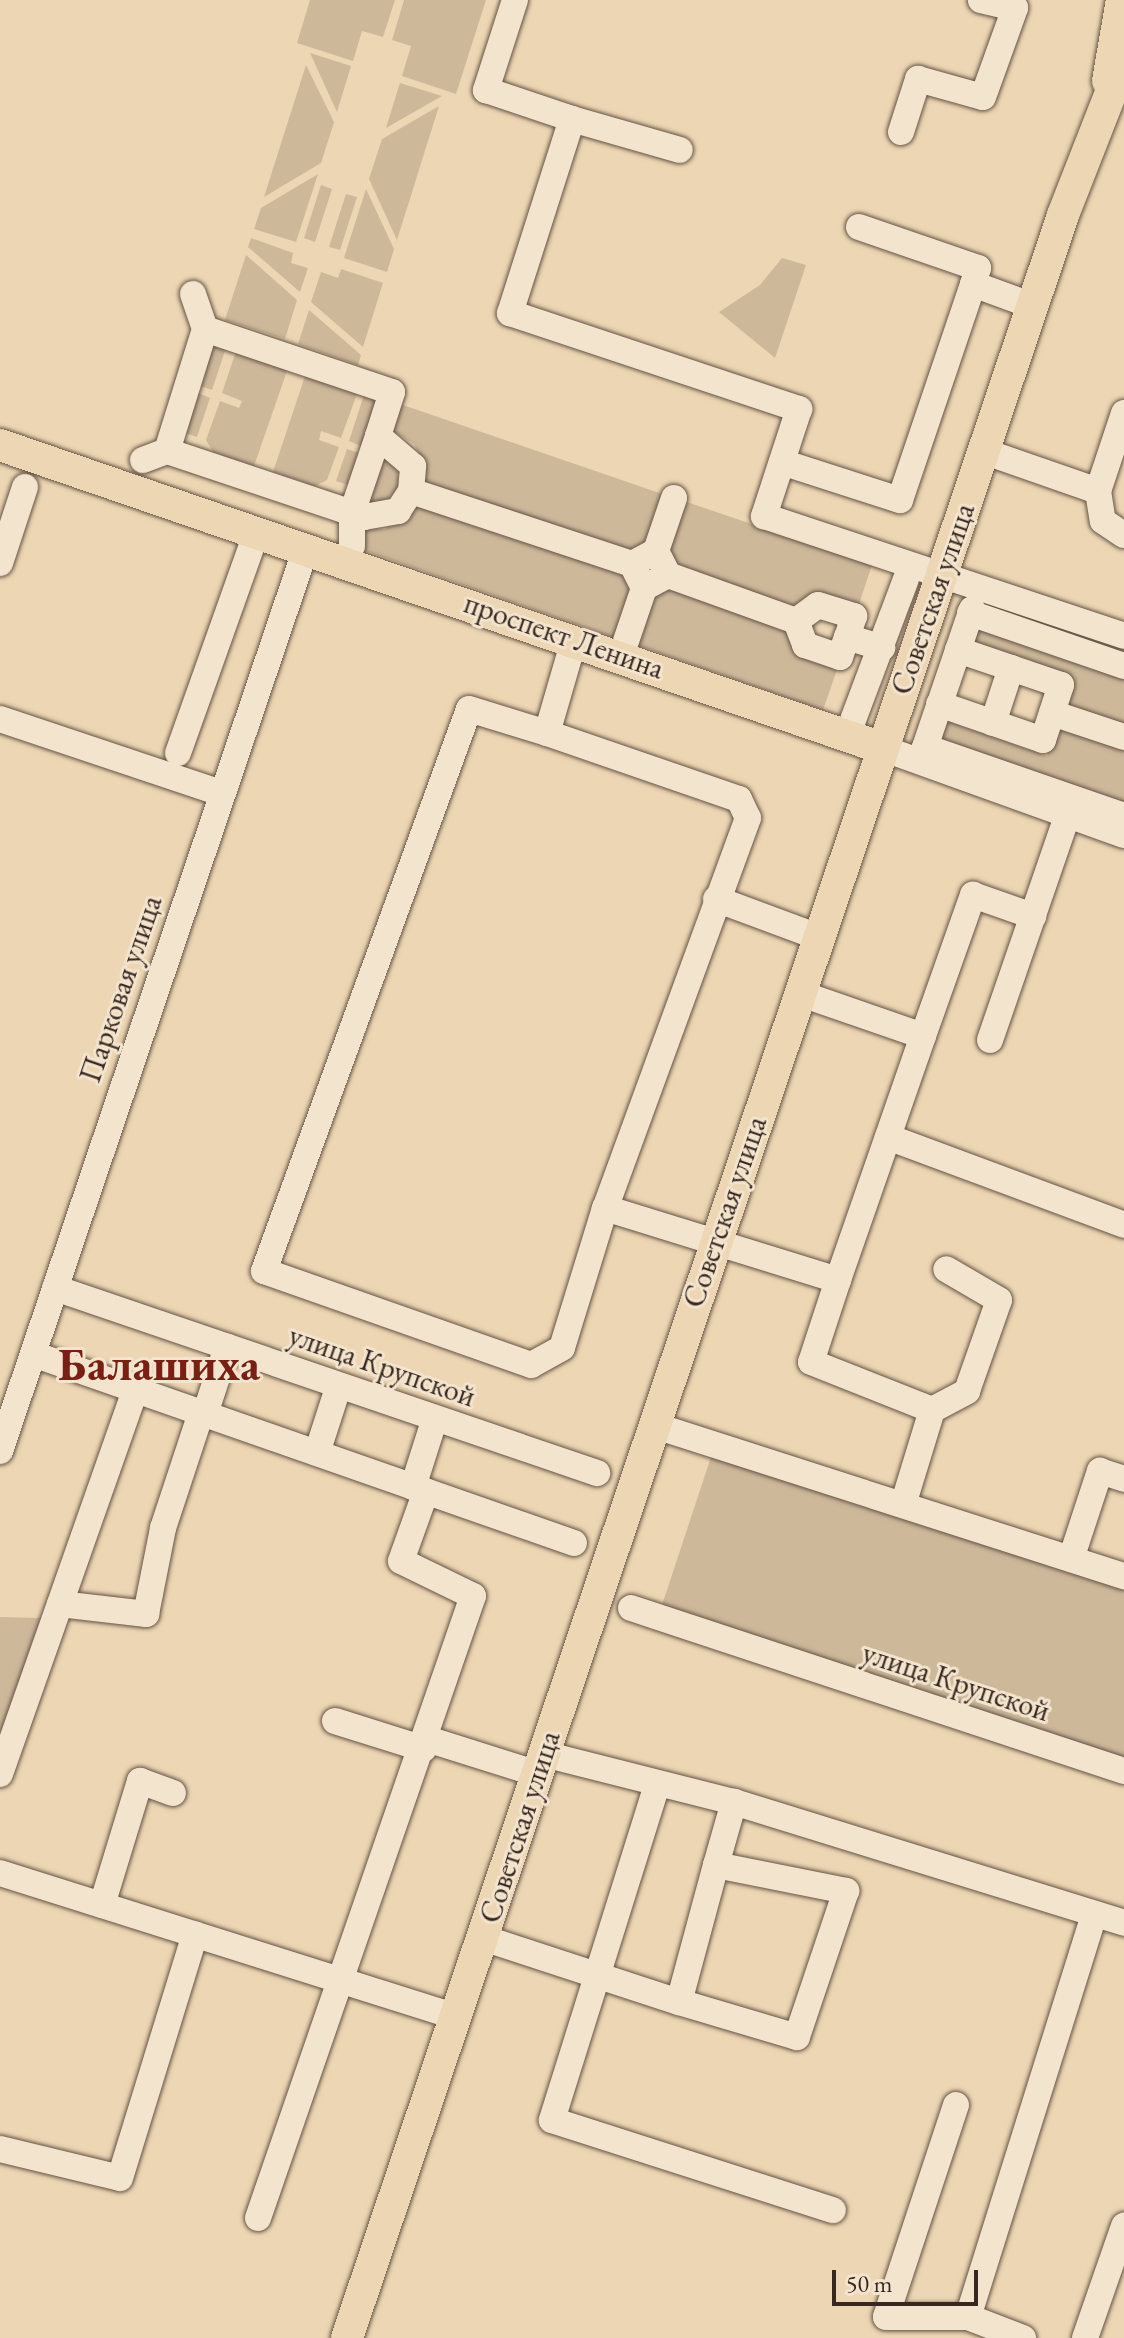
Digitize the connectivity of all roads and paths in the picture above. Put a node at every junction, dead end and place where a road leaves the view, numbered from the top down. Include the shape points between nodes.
1 (515, 0) edge
2 (981, 0) edge
3 (1122, 0) edge
4 (1124, 59) edge
5 (1107, 88) junction
6 (572, 119) junction
7 (901, 132) dead end
8 (680, 150) dead end
9 (859, 227) dead end
10 (973, 284) junction
11 (193, 294) dead end
12 (1033, 306) junction
13 (205, 329) junction
14 (1124, 413) edge
15 (378, 436) junction
16 (0, 445) edge
17 (983, 451) junction
18 (782, 462) junction
19 (25, 487) dead end
20 (411, 491) junction
21 (1098, 491) junction
22 (674, 498) dead end
23 (352, 513) junction
24 (257, 531) junction
25 (1124, 535) edge
26 (352, 546) dead end
27 (306, 548) junction
28 (662, 563) junction
29 (1, 565) edge
30 (942, 574) junction
31 (638, 576) junction
32 (906, 579) dead end
33 (1124, 636) edge
34 (574, 640) junction
35 (626, 641) dead end
36 (882, 648) junction
37 (958, 650) junction
38 (1124, 666) edge
39 (1011, 668) junction
40 (939, 704) junction
41 (1052, 713) junction
42 (0, 719) edge
43 (853, 720) dead end
44 (993, 723) junction
45 (547, 733) junction
46 (1124, 737) edge
47 (882, 748) junction
48 (178, 753) dead end
49 (221, 793) junction
50 (1067, 816) junction
51 (1124, 816) edge
52 (1124, 835) edge
53 (716, 899) junction
54 (1033, 916) junction
55 (818, 937) junction
56 (799, 993) junction
57 (923, 1036) junction
58 (990, 1040) dead end
59 (888, 1137) junction
60 (605, 1208) junction
61 (1124, 1225) edge
62 (716, 1237) junction
63 (946, 1269) dead end
64 (838, 1280) junction
65 (55, 1288) junction
66 (227, 1347) junction
67 (33, 1354) junction
68 (339, 1385) junction
69 (132, 1398) junction
70 (932, 1410) junction
71 (203, 1414) junction
72 (435, 1418) junction
73 (653, 1425) junction
74 (0, 1451) edge
75 (317, 1453) junction
76 (597, 1473) dead end
77 (1124, 1479) edge
78 (420, 1489) junction
79 (903, 1505) junction
80 (574, 1543) dead end
81 (1071, 1559) junction
82 (1124, 1576) edge
83 (60, 1604) junction
84 (631, 1608) dead end
85 (335, 1721) dead end
86 (425, 1744) junction
87 (541, 1764) junction
88 (1124, 1771) edge
89 (0, 1774) edge
90 (656, 1788) junction
91 (173, 1793) dead end
92 (734, 1802) junction
93 (716, 1865) junction
94 (0, 1873) edge
95 (102, 1905) junction
96 (1094, 1914) junction
97 (1124, 1923) edge
98 (195, 1934) junction
99 (483, 1938) junction
100 (597, 1977) junction
101 (343, 1981) junction
102 (679, 2002) junction
103 (456, 2017) junction
104 (956, 2105) dead end
105 (0, 2149) edge
106 (833, 2210) dead end
107 (258, 2218) dead end
108 (1124, 2226) edge
109 (968, 2317) junction
110 (347, 2338) edge
111 (1023, 2338) edge
112 (1085, 2338) edge

1 - 6 street via 486,90
2 - 7 street via 1015,8 983,97 918,79
3 - 5 main road, Советская улица
4 - 5 main road, Советская улица
5 - 12 main road, Советская улица
6 - 8 street
6 - 18 street via 510,313 799,409
9 - 10 street via 978,268
10 - 12 street
10 - 18 street via 900,500
11 - 13 street
12 - 17 main road, Советская улица
13 - 15 street via 392,392
13 - 23 street via 155,455
14 - 21 street
15 - 20 street via 413,466
15 - 23 street
16 - 24 main road, проспект Ленина
17 - 21 street
17 - 30 main road, Советская улица
18 - 30 street via 764,516
19 - 29 street
20 - 23 street via 398,511
20 - 31 street
21 - 25 street via 1103,521
22 - 28 street
23 - 26 street
24 - 27 main road, проспект Ленина
24 - 48 street
27 - 34 main road, проспект Ленина
27 - 49 street, Парковая улица
28 - 31 street
28 - 36 street via 796,621 818,605 854,616 847,637
30 - 33 street
30 - 47 main road, Советская улица
31 - 35 street
32 - 36 street
34 - 45 street
34 - 47 main road, проспект Ленина
36 - 43 street
37 - 38 street via 968,612
37 - 39 street
37 - 40 street
39 - 41 street via 1061,685
39 - 44 street
40 - 44 street
40 - 51 street via 923,743
41 - 44 street via 1043,740
41 - 46 street
42 - 49 street
45 - 53 street via 739,799 748,818
45 - 60 street via 469,709 264,1271 531,1365 562,1348
47 - 50 street, проспект Ленина
47 - 55 main road, Советская улица
49 - 65 street, Парковая улица
50 - 52 street, проспект Ленина
50 - 54 street
53 - 55 street
53 - 60 street
54 - 57 street via 973,895
54 - 58 street
55 - 56 main road, Советская улица
56 - 57 street
56 - 62 main road, Советская улица
57 - 59 street
59 - 61 street
59 - 64 street
60 - 62 street
62 - 64 street
62 - 73 main road, Советская улица
63 - 70 street via 999,1300 967,1391
64 - 70 street via 811,1362
65 - 66 street, улица Крупской
65 - 67 street, Парковая улица
66 - 68 street, улица Крупской
66 - 71 street
67 - 69 street
67 - 74 street, Парковая улица
68 - 72 street, улица Крупской
68 - 75 street
69 - 71 street
69 - 83 street
70 - 79 street
71 - 75 street
71 - 83 street via 163,1528 146,1614
72 - 76 street, улица Крупской
72 - 78 street
73 - 79 street
73 - 87 main road, Советская улица
75 - 78 street
77 - 81 street via 1100,1471
78 - 80 street
78 - 86 street via 401,1561 473,1596
79 - 81 street
81 - 82 street
83 - 89 street
84 - 88 street, улица Крупской
85 - 86 street
86 - 87 street
86 - 101 street
87 - 90 street
87 - 99 main road, Советская улица
90 - 92 street
90 - 100 street
91 - 95 street via 140,1781
92 - 93 street
92 - 96 street
93 - 102 street
93 - 102 street via 846,1891 797,2037
94 - 95 street
95 - 98 street
96 - 97 street
96 - 109 street
98 - 101 street
98 - 105 street via 120,2178
99 - 100 street
99 - 103 main road, Советская улица
100 - 102 street
100 - 106 street via 552,2120
101 - 103 street
101 - 107 street
103 - 110 main road, Советская улица
104 - 109 street via 886,2317
108 - 112 street
109 - 111 street

